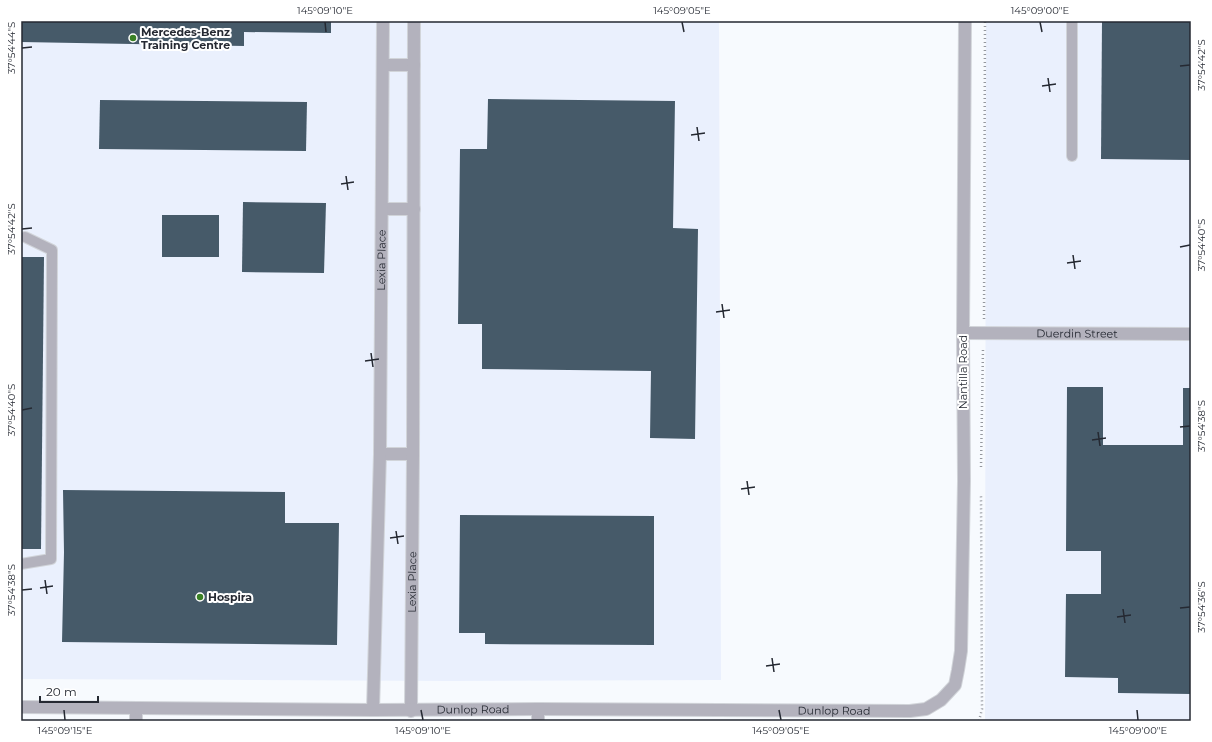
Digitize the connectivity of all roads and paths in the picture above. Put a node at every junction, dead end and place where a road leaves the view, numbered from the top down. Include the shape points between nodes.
1 (383, 21) edge
2 (414, 21) edge
3 (966, 21) edge
4 (985, 21) edge
5 (1072, 21) edge
6 (383, 65) junction
7 (414, 65) junction
8 (1072, 156) dead end
9 (382, 209) junction
10 (414, 209) junction
11 (25, 237) dead end
12 (963, 333) junction
13 (984, 333) junction
14 (1191, 334) edge
15 (380, 454) junction
16 (414, 454) junction
17 (981, 474) dead end
18 (981, 490) dead end
19 (21, 564) edge
20 (21, 707) edge
21 (136, 708) junction
22 (926, 709) joint
23 (373, 710) junction
24 (412, 710) junction
25 (538, 715) edge
26 (136, 721) edge
27 (979, 721) edge

1 - 6 street, Lexia Place
2 - 7 street, Lexia Place
3 - 12 street, Nantilla Road
4 - 13 path
5 - 8 lane
6 - 7 street
6 - 9 street, Lexia Place
7 - 10 street, Lexia Place
9 - 10 street
9 - 15 street, Lexia Place
10 - 16 street, Lexia Place
11 - 19 lane via 52,250 51,559
12 - 13 street, Duerdin Street
12 - 22 street, Nantilla Road via 961,651 955,685 941,700
13 - 14 street, Duerdin Street
13 - 17 path
15 - 16 street
15 - 23 street, Lexia Place
16 - 24 street, Lexia Place
18 - 27 path via 982,709
20 - 21 street, Dunlop Road
21 - 23 street, Dunlop Road
21 - 26 street
22 - 25 street, Dunlop Road
23 - 24 street, Dunlop Road
24 - 25 street, Dunlop Road

